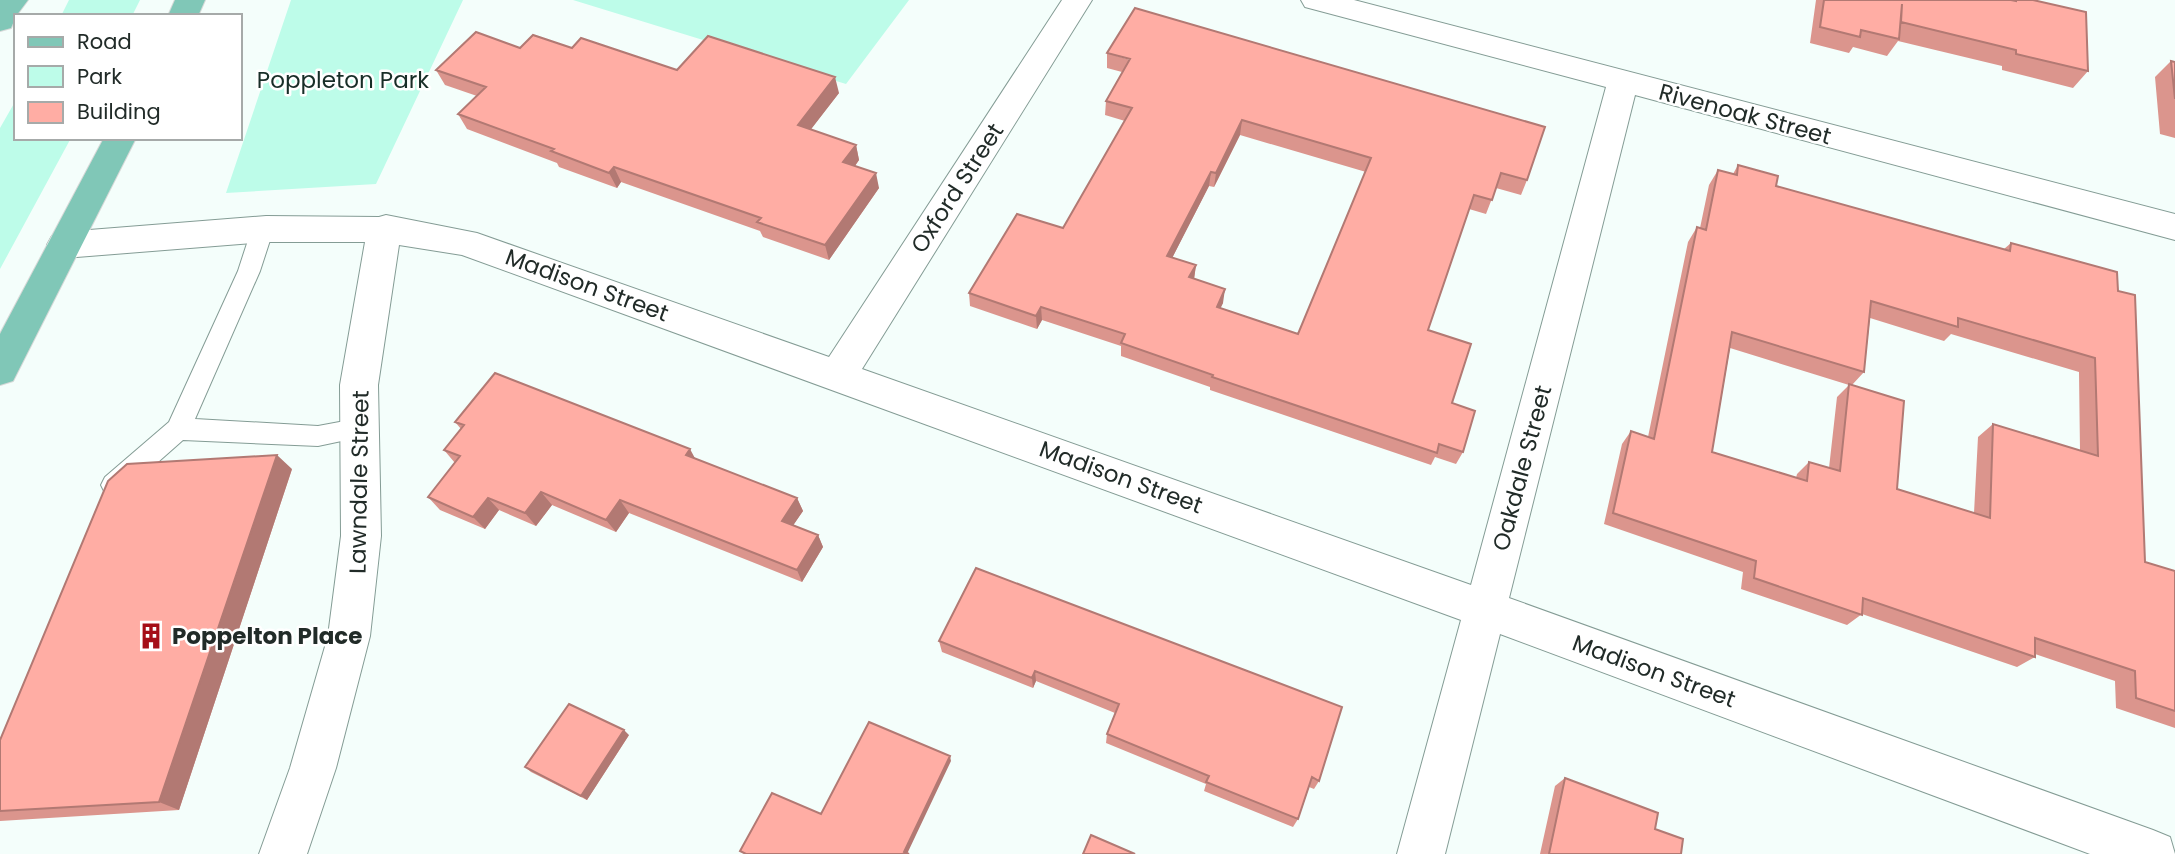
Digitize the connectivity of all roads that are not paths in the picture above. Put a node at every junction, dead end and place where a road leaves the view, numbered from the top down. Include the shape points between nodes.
1 (12, 0) edge
2 (1077, 0) edge
3 (1316, 0) edge
4 (0, 21) edge
5 (1623, 82) junction
6 (119, 140) edge
7 (2175, 227) edge
8 (386, 228) junction
9 (262, 231) junction
10 (64, 245) junction
11 (0, 370) edge
12 (838, 375) junction
13 (361, 428) junction
14 (178, 429) junction
15 (104, 510) edge
16 (1485, 609) junction
17 (283, 854) edge
18 (1422, 854) edge
19 (2153, 854) edge

1 - 4 main road
2 - 12 street, Oxford Street
3 - 5 street, Rivenoak Street
5 - 7 street, Rivenoak Street
5 - 16 street, Oakdale Street
6 - 10 main road
8 - 9 street, Madison Street
8 - 12 street, Madison Street via 465,242
8 - 13 street, Lawndale Street via 359,384
9 - 10 street, Madison Street
9 - 14 lane via 249,271
10 - 11 main road
12 - 16 street, Madison Street
13 - 14 lane via 318,436
13 - 17 street, Lawndale Street via 361,536 349,636 313,768
14 - 15 lane via 114,485
16 - 18 street, Oakdale Street
16 - 19 street, Madison Street

